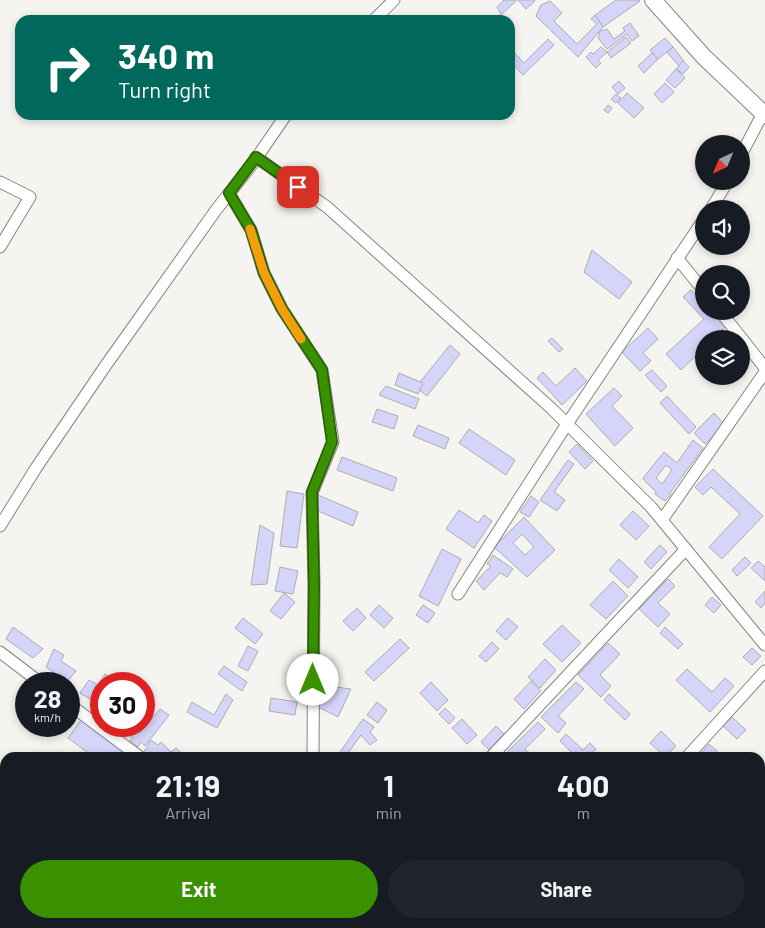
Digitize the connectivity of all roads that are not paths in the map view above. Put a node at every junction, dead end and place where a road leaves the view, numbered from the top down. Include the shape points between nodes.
1 (394, 0) edge
2 (653, 0) edge
3 (379, 15) edge
4 (764, 114) edge
5 (282, 120) edge
6 (750, 139) edge
7 (256, 157) junction
8 (0, 182) edge
9 (229, 193) junction
10 (695, 232) edge
11 (0, 247) edge
12 (678, 258) junction
13 (695, 280) edge
14 (727, 320) edge
15 (765, 368) edge
16 (765, 372) edge
17 (567, 424) junction
18 (662, 520) junction
19 (0, 526) edge
20 (686, 549) junction
21 (458, 594) dead end
22 (765, 645) edge
23 (0, 652) edge
24 (765, 671) edge
25 (26, 672) edge
26 (80, 712) edge
27 (133, 752) edge
28 (313, 752) edge
29 (496, 752) edge
30 (691, 752) edge

1 - 3 street
2 - 4 main road via 704,57
4 - 6 street
5 - 7 street
7 - 9 street
7 - 17 street via 326,207
8 - 11 street via 30,198
9 - 19 street via 106,366
9 - 28 street via 251,230 264,273 282,309 322,370 329,415 332,442 312,492
10 - 12 street
12 - 13 street
12 - 17 street
14 - 15 street
16 - 18 street
17 - 18 street
17 - 21 street
18 - 20 street
20 - 22 street
20 - 29 street
23 - 25 street
24 - 30 street
26 - 27 street

